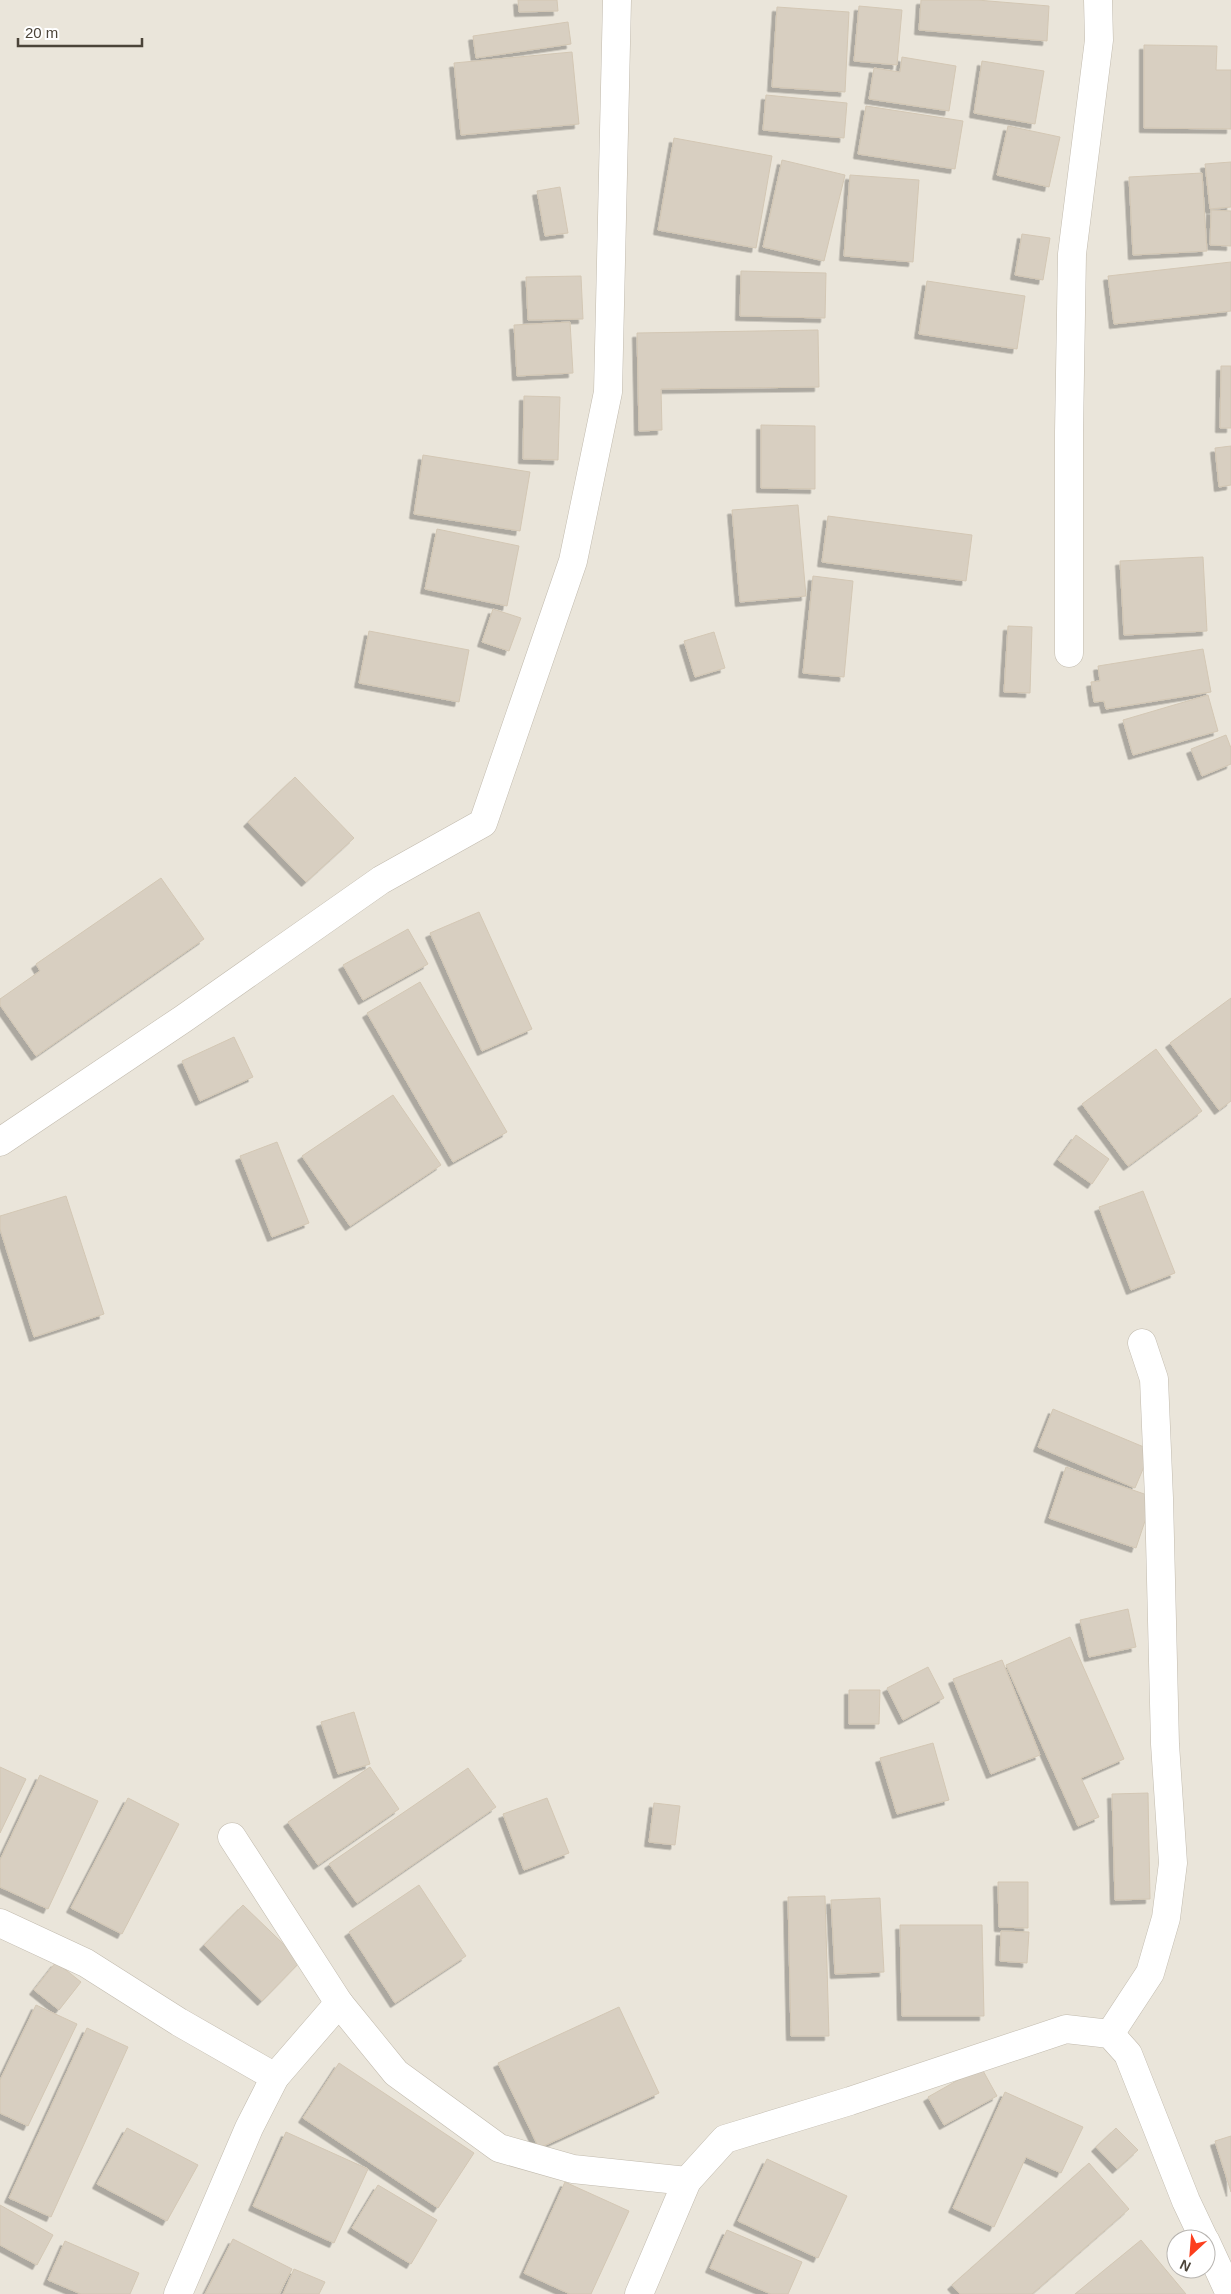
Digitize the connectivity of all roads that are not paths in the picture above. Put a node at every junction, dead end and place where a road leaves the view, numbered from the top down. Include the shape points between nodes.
1 (617, 0) edge
2 (1098, 0) edge
3 (1069, 653) dead end
4 (0, 1142) edge
5 (1142, 1343) dead end
6 (232, 1837) dead end
7 (0, 1923) edge
8 (339, 2004) junction
9 (1110, 2034) junction
10 (275, 2077) junction
11 (687, 2181) junction
12 (1199, 2229) edge
13 (1216, 2264) edge
14 (178, 2294) edge
15 (638, 2294) edge
16 (1230, 2294) edge

1 - 4 street via 608,392 572,561 483,823 381,880
2 - 3 street via 1099,40 1072,254
5 - 9 street via 1154,1378 1165,1744 1173,1863 1166,1918 1150,1973
6 - 8 street
7 - 10 street via 86,1963
8 - 10 street
8 - 11 street via 396,2073 499,2148 573,2169
9 - 11 street via 1066,2029 726,2139
9 - 12 street via 1128,2054
10 - 14 street via 249,2128
11 - 15 street
13 - 16 street

